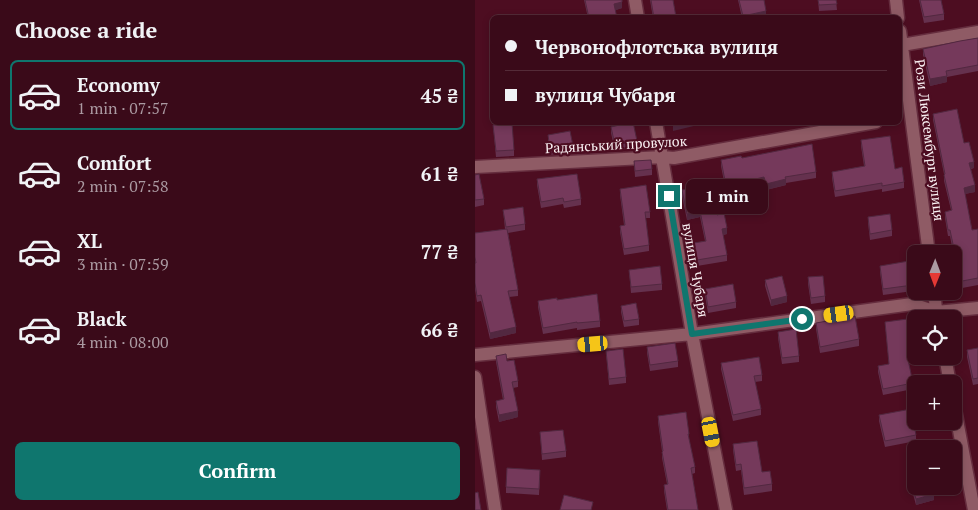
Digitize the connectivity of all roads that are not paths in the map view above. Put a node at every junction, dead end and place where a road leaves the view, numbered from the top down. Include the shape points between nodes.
1 (635, 0) edge
2 (896, 0) edge
3 (638, 15) edge
4 (898, 15) edge
5 (978, 32) edge
6 (902, 45) joint
7 (906, 117) edge
8 (657, 125) edge
9 (859, 125) edge
10 (662, 157) junction
11 (475, 167) edge
12 (927, 245) edge
13 (978, 308) edge
14 (926, 310) edge
15 (962, 311) edge
16 (692, 334) junction
17 (475, 355) edge
18 (475, 377) edge
19 (959, 430) edge
20 (495, 510) edge
21 (726, 510) edge
22 (974, 510) edge

1 - 3 street
2 - 4 street
5 - 6 street
6 - 7 street, Рози Люксембург вулиця
7 - 12 street, Рози Люксембург вулиця
8 - 10 street, вулиця Чубаря
9 - 10 street, Радянський провулок via 674,158
10 - 11 street, Радянський провулок
10 - 16 street, вулиця Чубаря
13 - 15 street
14 - 16 street via 912,304
16 - 17 street
16 - 21 street, вулиця Чубаря
18 - 20 street
19 - 22 street

